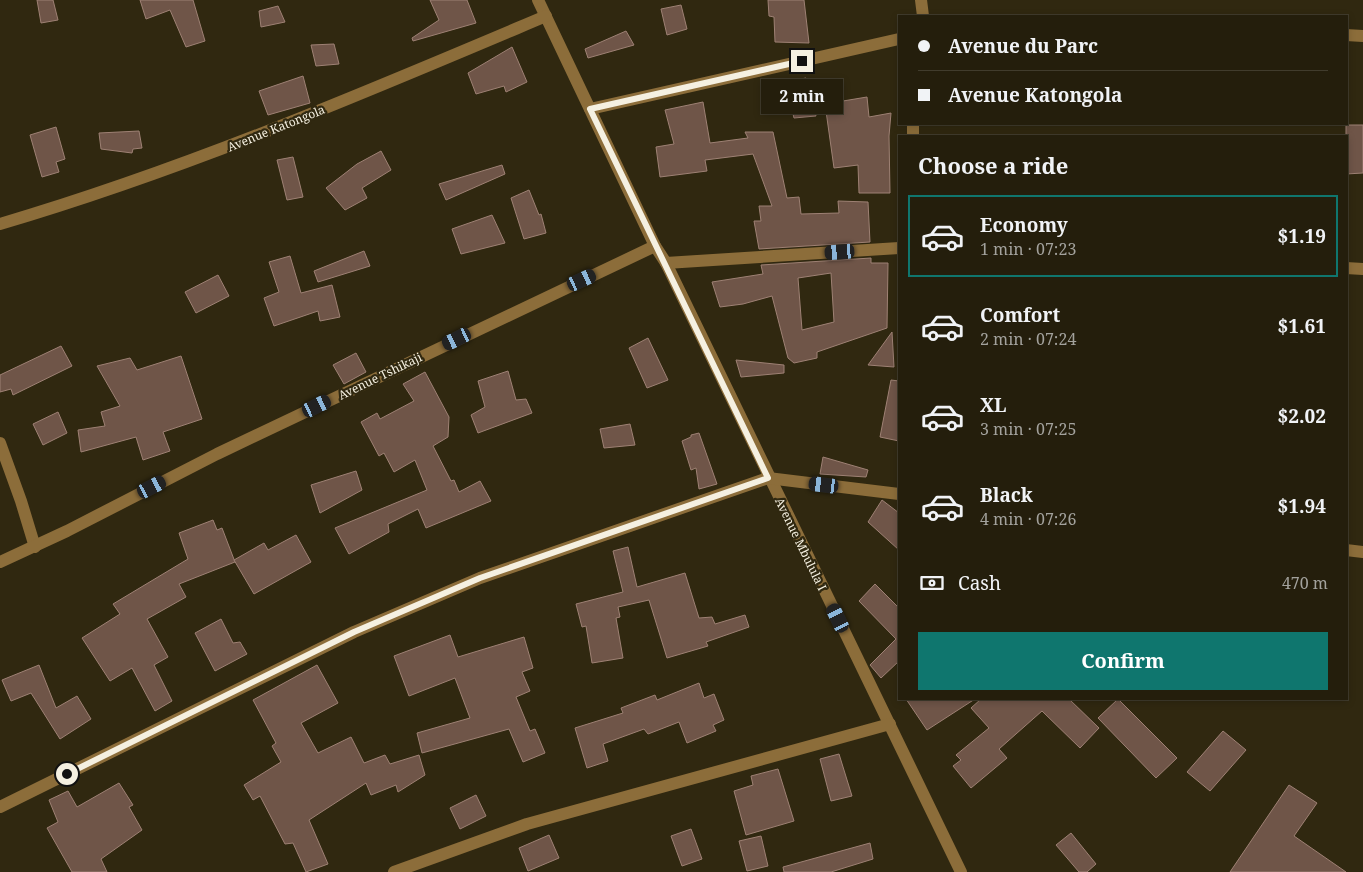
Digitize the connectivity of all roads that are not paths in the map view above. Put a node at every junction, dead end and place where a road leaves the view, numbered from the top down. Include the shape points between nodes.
1 (538, 0) edge
2 (921, 0) edge
3 (923, 15) edge
4 (546, 16) junction
5 (1348, 35) edge
6 (1363, 36) edge
7 (898, 39) edge
8 (590, 109) junction
9 (0, 224) edge
10 (655, 246) junction
11 (898, 248) edge
12 (666, 263) junction
13 (1348, 268) edge
14 (1363, 269) edge
15 (0, 443) edge
16 (768, 478) junction
17 (898, 494) edge
18 (35, 547) junction
19 (1348, 550) edge
20 (1363, 552) edge
21 (0, 562) edge
22 (890, 724) junction
23 (0, 807) edge
24 (394, 872) edge
25 (961, 872) edge

1 - 4 street, Avenue Mbulula I
2 - 3 street
4 - 8 street, Avenue Mbulula I
4 - 9 street, Avenue Katongola via 219,151
5 - 6 street
7 - 8 street
8 - 10 street, Avenue Mbulula I
10 - 12 street, Avenue Mbulula I
10 - 18 street, Avenue Tshikaji via 217,454
11 - 12 street
12 - 16 street, Avenue Mbulula I
13 - 14 street
15 - 18 street
16 - 17 street
16 - 22 street, Avenue Mbulula I
16 - 23 street via 480,578 363,628
18 - 21 street, Avenue Tshikaji
19 - 20 street
22 - 24 street via 527,824
22 - 25 street, Avenue Mbulula I

